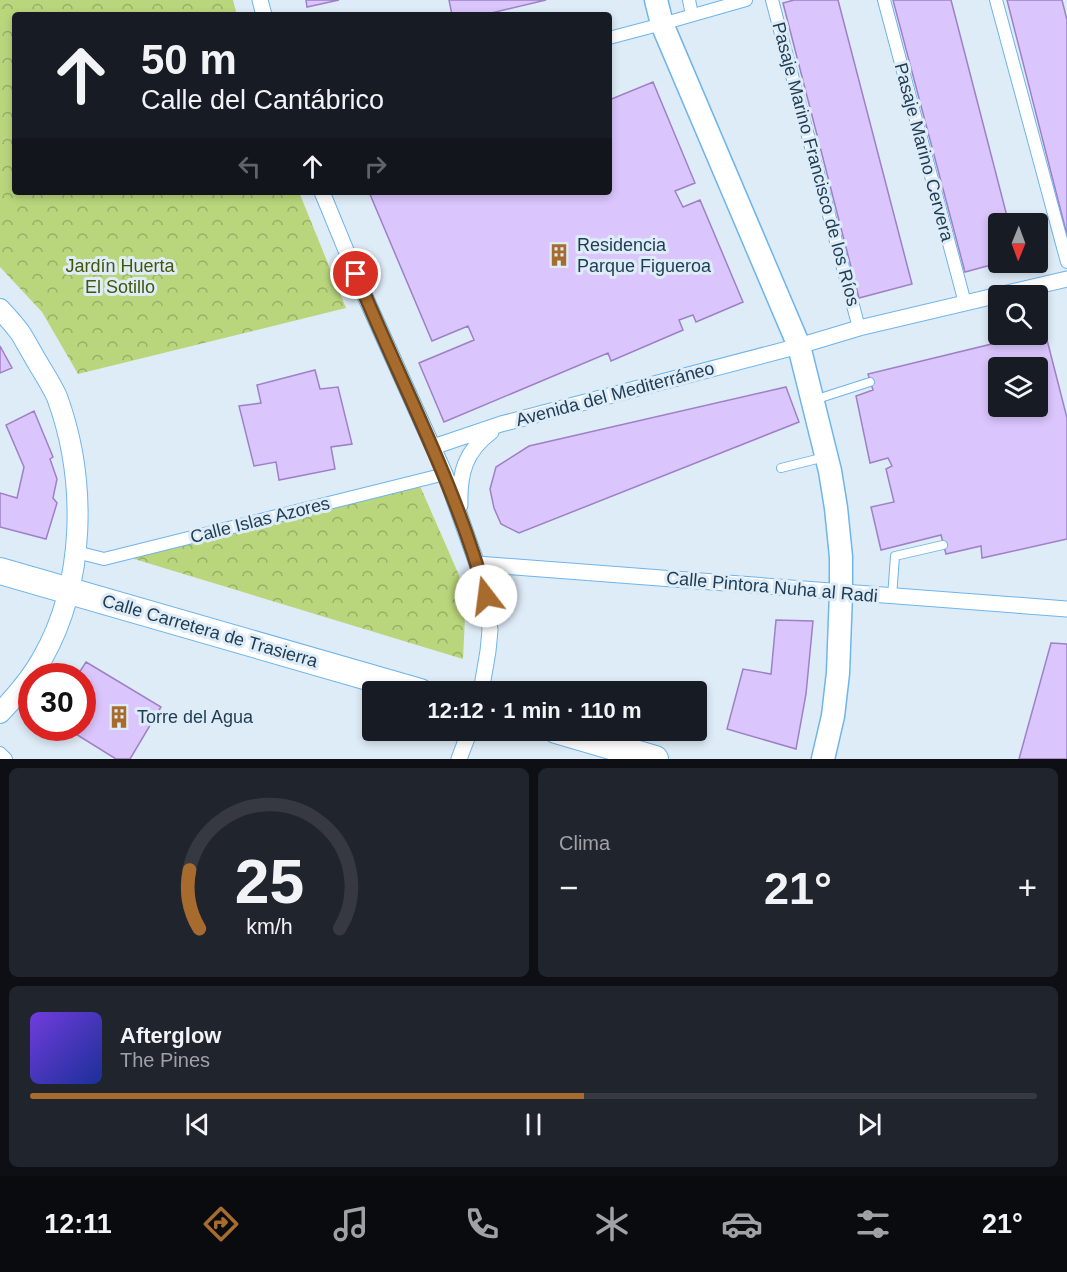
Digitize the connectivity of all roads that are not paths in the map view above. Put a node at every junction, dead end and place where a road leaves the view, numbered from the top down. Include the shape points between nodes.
1 (656, 0) edge
2 (689, 0) edge
3 (746, 0) edge
4 (772, 0) edge
5 (884, 0) edge
6 (996, 0) edge
7 (692, 15) junction
8 (662, 24) junction
9 (612, 37) edge
10 (323, 195) edge
11 (1067, 262) edge
12 (1067, 279) edge
13 (965, 303) junction
14 (0, 309) edge
15 (859, 328) junction
16 (799, 346) junction
17 (870, 382) dead end
18 (813, 400) junction
19 (501, 424) junction
20 (433, 447) junction
21 (827, 456) junction
22 (782, 468) dead end
23 (445, 474) junction
24 (460, 514) junction
25 (944, 545) dead end
26 (76, 552) junction
27 (477, 564) junction
28 (0, 571) edge
29 (69, 591) junction
30 (841, 593) junction
31 (892, 597) junction
32 (1067, 609) edge
33 (382, 681) edge
34 (483, 681) edge
35 (0, 713) edge
36 (466, 741) edge
37 (594, 741) edge
38 (0, 753) edge
39 (6, 759) edge
40 (459, 759) edge
41 (655, 759) edge
42 (823, 759) edge

1 - 8 main road
2 - 7 street
3 - 7 street
4 - 15 street, Pasaje Marino Francisco de los Ríos
5 - 13 street, Pasaje Marino Cervera
6 - 11 street
7 - 8 street
8 - 9 street
8 - 16 main road
10 - 20 street
12 - 13 street, Avenida del Mediterráneo
13 - 15 street, Avenida del Mediterráneo
14 - 26 street via 20,332 56,396 75,474
15 - 16 street, Avenida del Mediterráneo
16 - 18 main road
16 - 19 street, Avenida del Mediterráneo
17 - 18 lane
18 - 21 main road
19 - 20 street, Avenida del Mediterráneo
19 - 24 street via 479,441 466,461
20 - 23 street
21 - 22 lane
21 - 30 main road via 836,508
23 - 24 street
23 - 26 street, Calle Islas Azores via 104,559
24 - 27 street
25 - 31 lane via 895,556
26 - 29 street
27 - 30 street, Calle Pintora Nuha al Radi
27 - 34 street via 490,630
28 - 29 main road, Calle Carretera de Trasierra
29 - 33 main road, Calle Carretera de Trasierra
29 - 35 street via 42,660
30 - 31 street, Calle Pintora Nuha al Radi
30 - 42 main road via 838,673
31 - 32 street, Calle Pintora Nuha al Radi
36 - 40 street
37 - 41 main road
38 - 39 street

